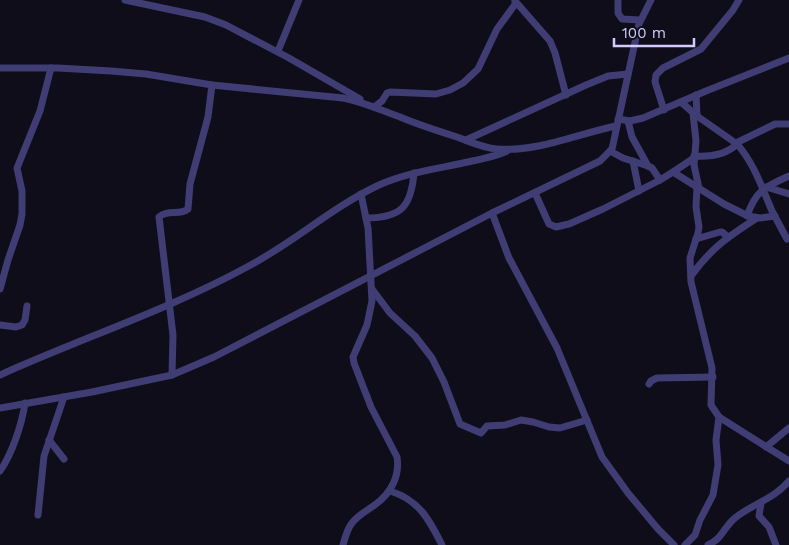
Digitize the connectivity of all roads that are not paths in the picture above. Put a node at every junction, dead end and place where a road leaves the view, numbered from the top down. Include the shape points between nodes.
1 (125, 0) edge
2 (299, 0) edge
3 (618, 0) edge
4 (651, 0) edge
5 (739, 0) edge
6 (515, 1) edge
7 (640, 20) junction
8 (278, 51) junction
9 (789, 58) edge
10 (0, 68) edge
11 (51, 68) junction
12 (628, 74) junction
13 (212, 84) junction
14 (566, 95) junction
15 (696, 95) junction
16 (364, 102) junction
17 (681, 102) junction
18 (374, 107) junction
19 (664, 110) junction
20 (695, 115) junction
21 (628, 121) junction
22 (617, 122) junction
23 (789, 124) edge
24 (466, 140) junction
25 (737, 143) junction
26 (510, 149) junction
27 (610, 151) junction
28 (694, 157) junction
29 (633, 162) junction
30 (648, 166) junction
31 (674, 172) junction
32 (414, 173) junction
33 (789, 176) edge
34 (660, 180) junction
35 (698, 187) junction
36 (764, 188) junction
37 (640, 191) junction
38 (535, 193) junction
39 (361, 194) junction
40 (789, 194) edge
41 (492, 213) junction
42 (747, 216) junction
43 (775, 216) junction
44 (366, 218) junction
45 (757, 218) junction
46 (728, 237) junction
47 (696, 239) junction
48 (787, 239) dead end
49 (372, 276) junction
50 (691, 276) junction
51 (0, 289) edge
52 (372, 289) junction
53 (168, 305) junction
54 (28, 306) dead end
55 (0, 325) edge
56 (0, 375) edge
57 (172, 375) junction
58 (713, 377) junction
59 (649, 384) dead end
60 (64, 397) junction
61 (25, 404) junction
62 (0, 408) edge
63 (719, 416) junction
64 (587, 420) junction
65 (789, 428) edge
66 (49, 440) junction
67 (766, 447) junction
68 (64, 459) dead end
69 (789, 461) edge
70 (0, 471) edge
71 (789, 481) edge
72 (390, 491) junction
73 (760, 503) junction
74 (38, 515) dead end
75 (344, 545) edge
76 (442, 545) edge
77 (674, 545) edge
78 (685, 545) edge
79 (708, 545) edge
80 (776, 545) edge

1 - 8 street via 205,17
2 - 8 street
3 - 7 street via 618,13 622,19
4 - 7 street
5 - 19 street via 701,49 656,74 655,82
6 - 14 street via 550,41
6 - 18 street via 478,69 463,83 436,94 390,92
7 - 12 street
8 - 16 street
9 - 15 street
10 - 11 street
11 - 13 street via 146,74
11 - 51 street via 40,111 17,168 22,214
12 - 14 street via 608,76
12 - 22 street
13 - 16 street
13 - 53 street via 208,116 190,184 188,209 159,217
14 - 24 street
15 - 17 street
15 - 20 street
16 - 18 street
17 - 19 street
17 - 20 street
18 - 24 street
19 - 21 street
20 - 25 street
20 - 28 street
21 - 22 street
21 - 30 street via 632,137
22 - 26 street via 539,146
22 - 27 street
23 - 25 street via 775,124
24 - 26 street via 484,147
25 - 28 street via 727,152
25 - 36 street
26 - 32 street via 491,157
27 - 29 street
27 - 38 street via 600,161
28 - 31 street
28 - 35 street
29 - 30 street
29 - 37 street
30 - 34 street
31 - 34 street
31 - 35 street
32 - 39 street
32 - 44 street via 404,208 393,214
33 - 36 street
34 - 37 street
35 - 42 street
35 - 47 street
36 - 40 street
36 - 42 street via 752,201
36 - 43 street
37 - 38 street via 556,228 549,224
38 - 41 street
39 - 44 street
39 - 53 street via 264,258
41 - 49 street
41 - 64 street via 509,258 557,348
42 - 45 street
43 - 45 street
43 - 48 street
44 - 49 street
45 - 46 street
46 - 47 street via 722,232
46 - 50 street via 711,251
47 - 50 street via 690,258
49 - 52 street
49 - 57 street via 214,357
50 - 58 street
52 - 64 street via 432,358 460,424 481,433 487,426 520,420 553,428
52 - 72 street via 370,315 353,357 371,407 397,457 397,470
53 - 56 street
53 - 57 street
54 - 55 street via 22,325
57 - 60 street
58 - 59 street via 657,378
58 - 63 street via 710,399
60 - 61 street
60 - 66 street
61 - 62 street
61 - 70 street via 20,428
63 - 67 street
63 - 78 street via 716,440 718,465 713,495 695,535
64 - 77 street via 606,465
65 - 67 street
66 - 68 street
66 - 74 street via 41,473
67 - 69 street
71 - 73 street via 775,495
72 - 75 street via 354,521
72 - 76 street via 410,499 418,507
73 - 79 street via 733,519 721,536
73 - 80 street via 759,516 769,527

